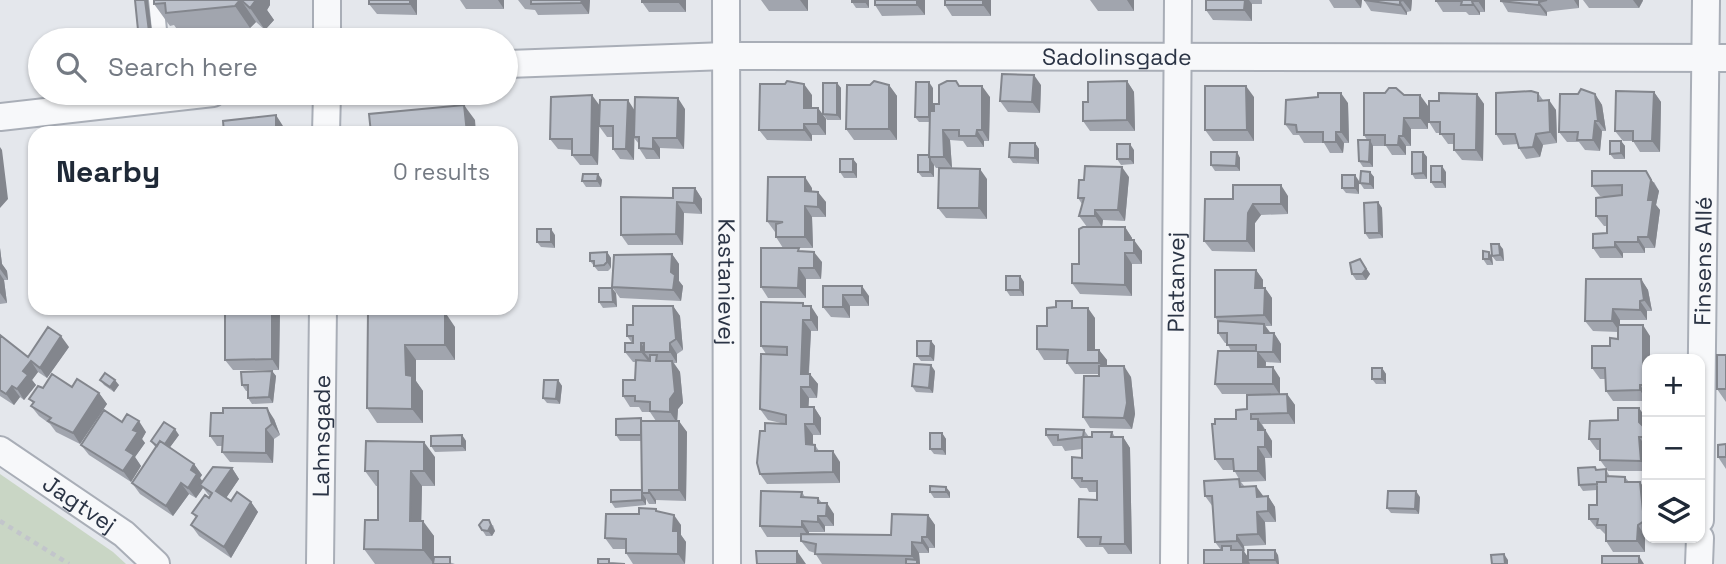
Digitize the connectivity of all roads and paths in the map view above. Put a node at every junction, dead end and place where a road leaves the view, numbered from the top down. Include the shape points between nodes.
1 (156, 0) edge
2 (327, 0) edge
3 (726, 0) edge
4 (1178, 0) edge
5 (1706, 0) edge
6 (159, 28) edge
7 (327, 28) edge
8 (1177, 55) junction
9 (726, 56) junction
10 (1716, 57) edge
11 (518, 64) edge
12 (91, 105) edge
13 (327, 105) edge
14 (0, 117) edge
15 (326, 126) edge
16 (323, 315) edge
17 (0, 450) edge
18 (1701, 480) edge
19 (0, 521) edge
20 (1700, 543) edge
21 (69, 564) edge
22 (156, 564) edge
23 (320, 564) edge
24 (727, 564) edge
25 (1174, 564) edge
26 (1699, 564) edge

1 - 6 lane
2 - 7 street
3 - 9 street, Kastanievej
4 - 8 street, Platanvej
5 - 10 street, Finsens Allé
8 - 9 street, Sadolinsgade
8 - 10 street, Sadolinsgade
8 - 25 street, Platanvej
9 - 11 street, Sadolinsgade
9 - 24 street, Kastanievej
10 - 18 street, Finsens Allé
12 - 14 street
13 - 15 street
16 - 23 street, Lahnsgade
17 - 22 street, Jagtvej via 124,534
19 - 21 path
20 - 26 street

